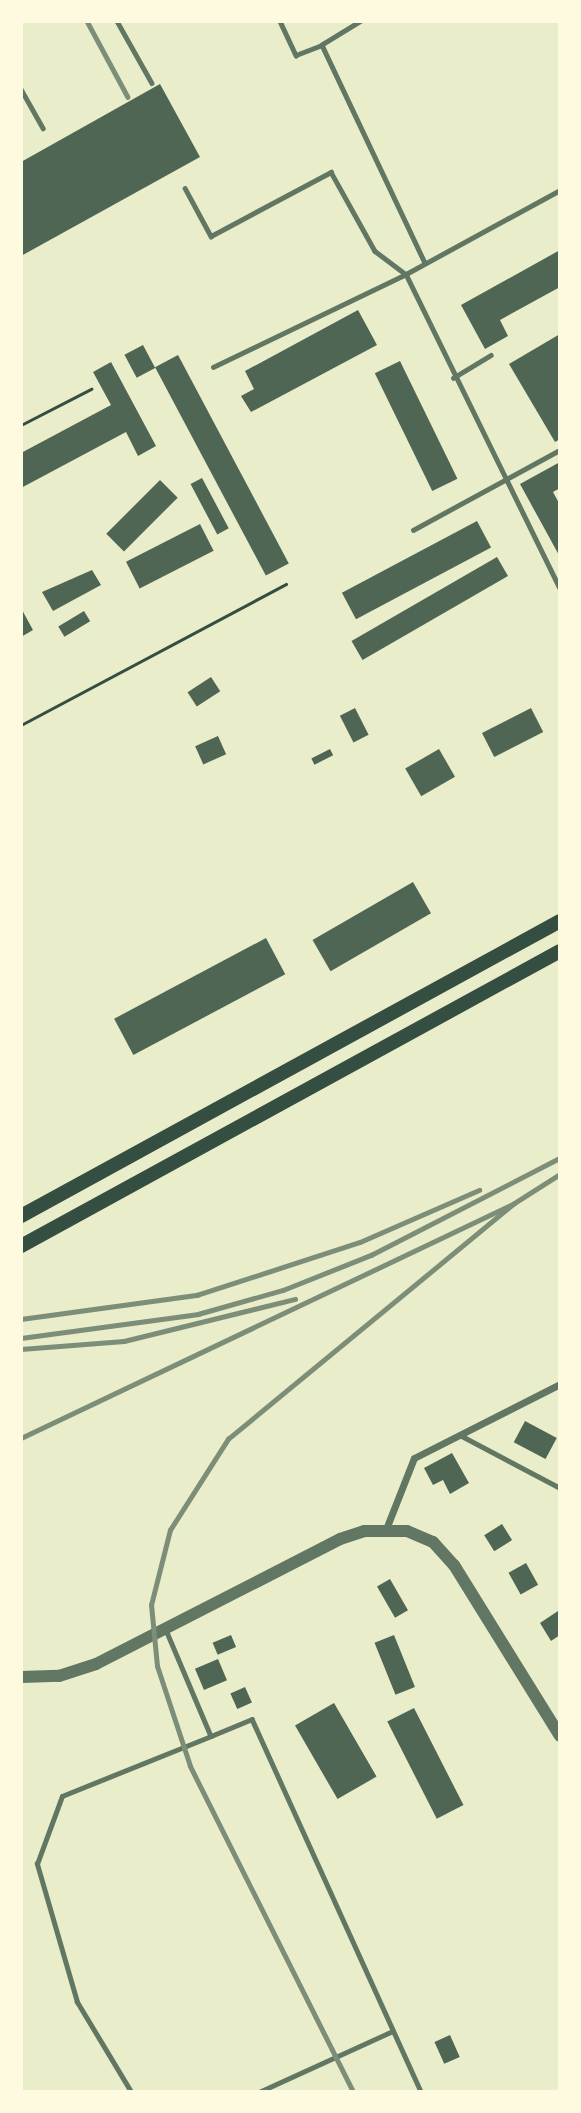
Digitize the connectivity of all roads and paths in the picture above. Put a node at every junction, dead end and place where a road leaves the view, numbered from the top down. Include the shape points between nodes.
1 (117, 21) edge
2 (246, 21) edge
3 (256, 21) edge
4 (280, 21) edge
5 (361, 21) edge
6 (322, 45) junction
7 (152, 83) dead end
8 (21, 89) edge
9 (43, 128) dead end
10 (185, 188) dead end
11 (560, 190) edge
12 (425, 264) junction
13 (406, 274) junction
14 (491, 355) dead end
15 (213, 367) dead end
16 (453, 378) junction
17 (91, 388) dead end
18 (21, 425) edge
19 (560, 450) edge
20 (506, 481) junction
21 (414, 530) dead end
22 (286, 584) dead end
23 (560, 588) edge
24 (21, 725) edge
25 (560, 921) edge
26 (560, 951) edge
27 (21, 1216) edge
28 (21, 1246) edge
29 (560, 1384) edge
30 (459, 1435) junction
31 (560, 1488) edge
32 (386, 1529) junction
33 (165, 1630) junction
34 (21, 1677) edge
35 (560, 1735) edge
36 (211, 1736) junction
37 (393, 2031) junction
38 (131, 2092) edge
39 (258, 2092) edge
40 (421, 2092) edge

1 - 7 lane
2 - 3 lane
4 - 6 lane via 296,55
5 - 6 lane
6 - 12 lane
8 - 9 lane
10 - 13 lane via 211,236 331,172 375,251
11 - 12 lane
12 - 13 lane
13 - 15 lane
13 - 16 lane
14 - 16 lane
16 - 20 lane
17 - 18 path
19 - 20 lane
20 - 21 lane
20 - 23 lane
22 - 24 path
25 - 27 main road
26 - 28 main road
29 - 30 street
30 - 31 lane
30 - 32 street via 414,1458
32 - 33 street via 340,1539
32 - 35 street via 433,1542 454,1565
33 - 34 street via 96,1664 59,1675
33 - 36 lane
36 - 37 lane via 252,1719
36 - 38 lane via 62,1796 37,1864 77,2002
37 - 39 lane
37 - 40 lane

